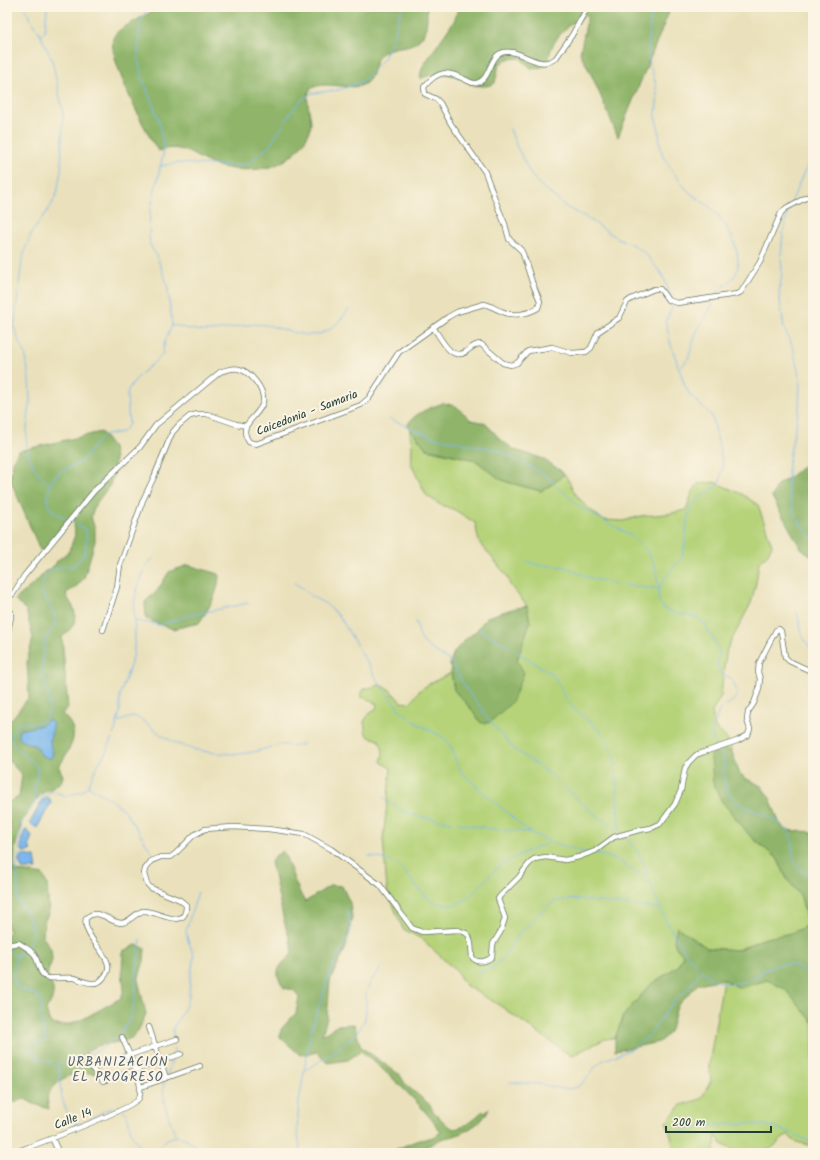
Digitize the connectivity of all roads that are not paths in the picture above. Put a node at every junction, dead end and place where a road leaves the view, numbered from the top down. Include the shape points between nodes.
1 (589, 7) edge
2 (813, 194) edge
3 (433, 327) junction
4 (246, 426) junction
5 (7, 598) edge
6 (7, 610) edge
7 (103, 630) dead end
8 (7, 636) edge
9 (813, 672) edge
10 (7, 945) edge
11 (149, 1027) dead end
12 (122, 1037) dead end
13 (177, 1039) dead end
14 (155, 1046) junction
15 (181, 1054) dead end
16 (129, 1056) junction
17 (161, 1061) junction
18 (200, 1066) dead end
19 (135, 1070) junction
20 (166, 1078) junction
21 (141, 1087) junction
22 (52, 1138) junction
23 (7, 1144) edge
24 (12, 1153) edge
25 (58, 1153) edge

1 - 3 street, Caicedonia - Samaria via 553,61 540,63 513,52 503,52 496,56 480,82 473,83 450,73 441,73 432,77 424,87 425,94 440,103 451,124 485,172 509,239 521,250 540,301 538,308 514,315 488,305 479,305 457,312
2 - 3 street via 781,213 760,262 741,292 677,303 668,300 660,289 654,289 627,302 619,318 598,332 591,348 586,352 572,353 552,347 528,352 517,363 511,365 503,363 481,344 455,354 446,347
3 - 4 street, Caicedonia - Samaria via 399,352 361,406 256,444 246,438
4 - 5 street, Caicedonia - Samaria via 260,410 263,402 261,390 243,371 233,369 220,372 156,425 140,447 94,491 24,576 13,594
4 - 7 street via 207,414 198,414 190,416 172,432 143,500 120,565 117,587
6 - 8 street via 11,612
9 - 10 street via 789,661 781,631 776,630 760,664 759,689 748,712 748,735 737,742 696,755 689,762 675,804 660,824 614,837 595,851 579,857 565,860 546,857 534,859 500,896 504,924 493,944 492,957 483,962 472,958 469,936 463,931 422,932 412,928 380,885 331,849 304,834 232,827 200,830 176,853 154,858 148,864 144,874 147,884 186,905 184,915 180,918 167,918 143,911 119,923 94,914 86,918 86,927 91,937 107,958 108,971 99,982 93,984 68,977 46,978 34,953 19,943
11 - 14 street
12 - 16 street
13 - 14 street
14 - 16 street
14 - 17 street
15 - 17 street
16 - 19 street
16 - 19 street via 92,1068 103,1082
17 - 19 street
17 - 20 street
18 - 20 street
19 - 21 street
20 - 21 street
21 - 22 street, Calle 14 via 139,1099 135,1103
22 - 24 street, Calle 14
22 - 25 street
23 - 24 street

